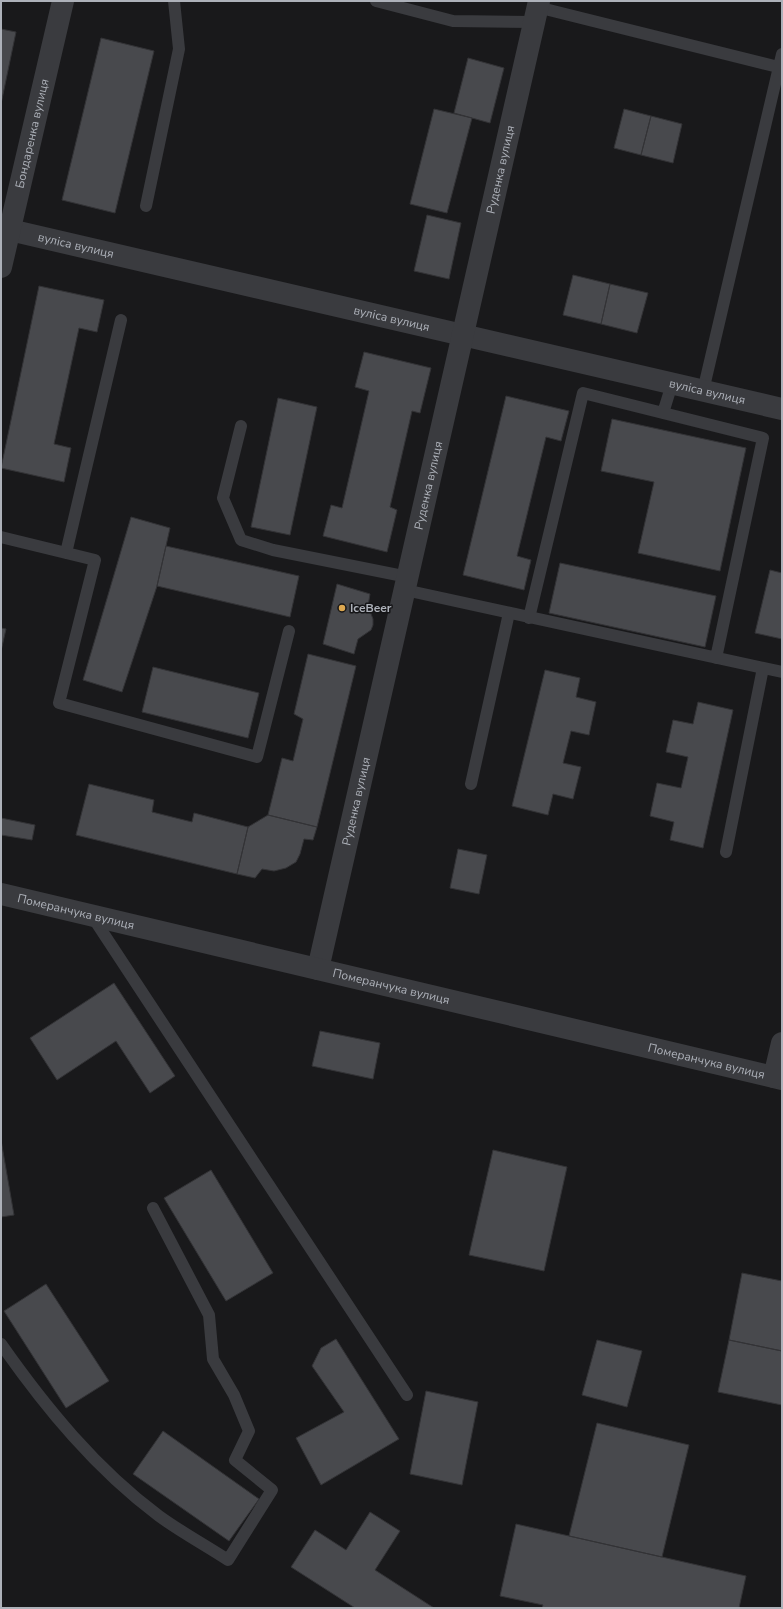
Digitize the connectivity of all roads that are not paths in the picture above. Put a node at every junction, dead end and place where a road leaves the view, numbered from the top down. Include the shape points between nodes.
1 (63, 1) edge
2 (174, 1) edge
3 (376, 1) edge
4 (537, 10) edge
5 (782, 54) edge
6 (780, 68) edge
7 (146, 206) dead end
8 (5, 230) edge
9 (1, 267) edge
10 (121, 320) dead end
11 (463, 336) junction
12 (672, 384) junction
13 (703, 391) junction
14 (782, 409) edge
15 (664, 413) junction
16 (241, 426) dead end
17 (1, 537) edge
18 (66, 553) junction
19 (406, 584) junction
20 (509, 613) junction
21 (529, 618) junction
22 (289, 631) dead end
23 (716, 658) junction
24 (763, 668) junction
25 (782, 672) edge
26 (471, 784) dead end
27 (726, 852) dead end
28 (1, 894) edge
29 (92, 916) junction
30 (318, 970) junction
31 (782, 1042) edge
32 (778, 1078) edge
33 (153, 1208) dead end
34 (1, 1344) edge
35 (407, 1395) dead end

1 - 8 street, Бондаренка вулиця
2 - 7 lane via 179,49
3 - 4 lane via 453,21
4 - 6 lane
4 - 11 street, Руденка вулиця
5 - 6 lane
6 - 13 lane
8 - 9 street, Бондаренка вулиця
8 - 11 street, вуліса вулиця
10 - 18 lane
11 - 12 street, вуліса вулиця
11 - 19 street, Руденка вулиця
12 - 13 street, вуліса вулиця
12 - 15 lane
13 - 14 street, вуліса вулиця
15 - 21 lane via 583,393
15 - 23 lane via 763,438
16 - 19 lane via 223,498 241,540
17 - 18 lane
18 - 22 lane via 95,560 59,703 257,757
19 - 20 lane
19 - 30 street, Руденка вулиця
20 - 21 lane
20 - 26 lane
21 - 23 lane
23 - 24 lane
24 - 25 lane
24 - 27 lane
28 - 29 street, Померанчука вулиця
29 - 30 street, Померанчука вулиця
29 - 35 lane
30 - 32 street, Померанчука вулиця
31 - 32 street
33 - 34 lane via 209,1315 213,1359 234,1395 249,1431 235,1460 272,1490 228,1560 160,1516 125,1488 68,1431

